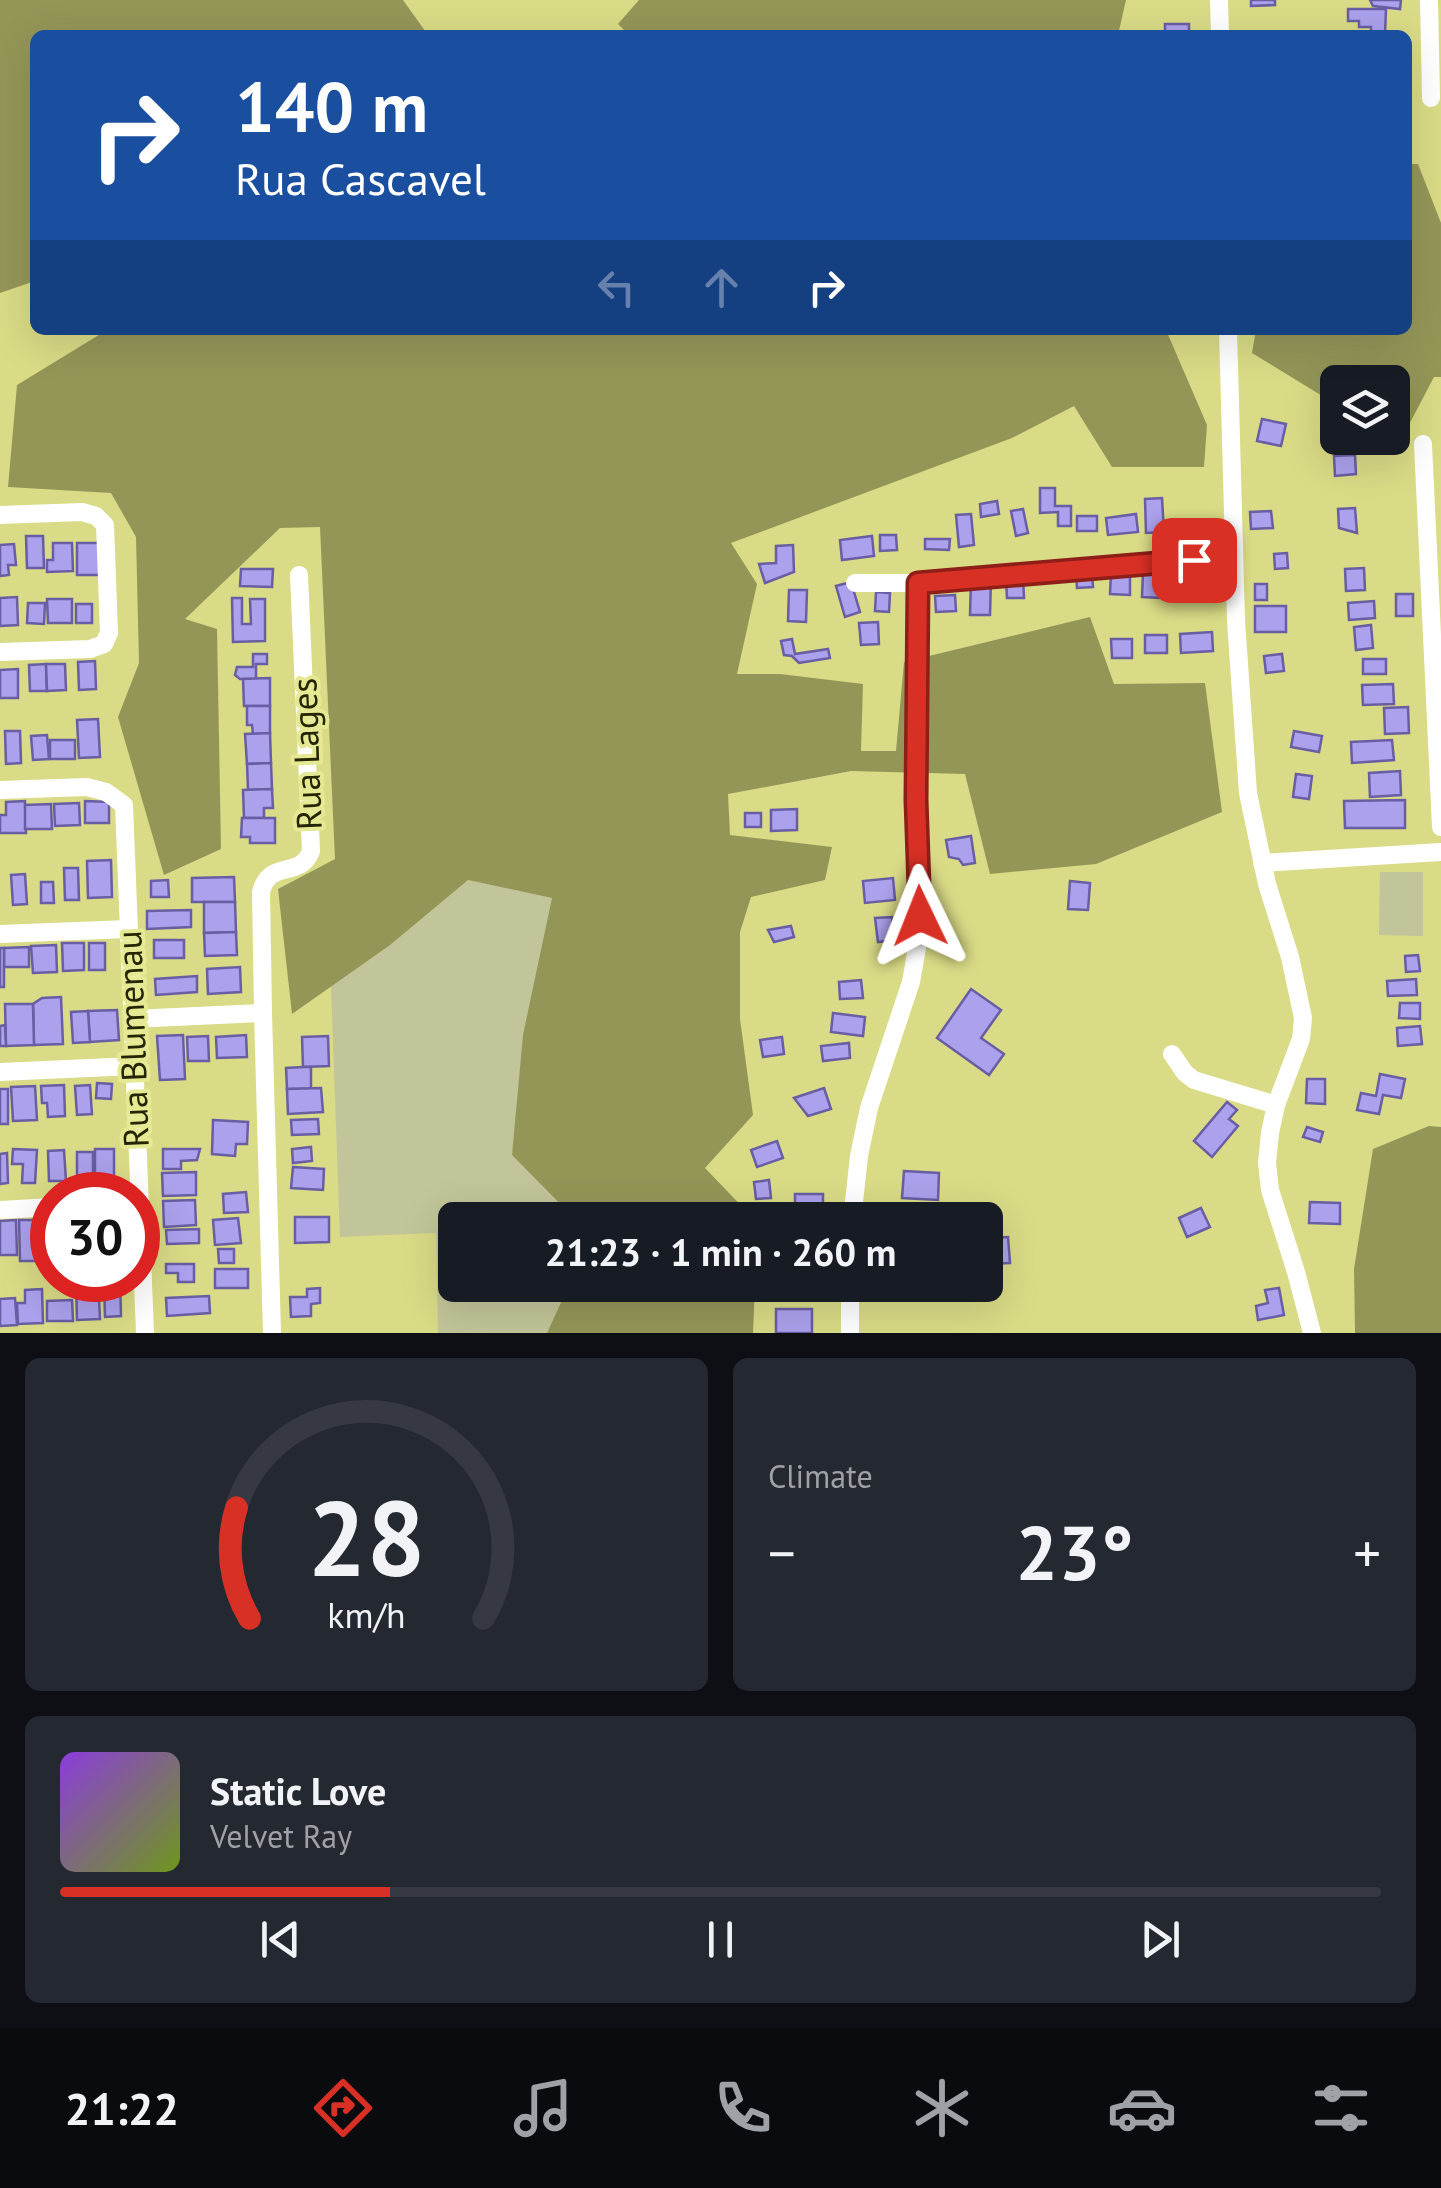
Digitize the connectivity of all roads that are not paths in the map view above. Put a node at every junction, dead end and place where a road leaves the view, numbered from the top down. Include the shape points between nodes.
1 (1219, 0) edge
2 (1428, 0) edge
3 (1220, 30) edge
4 (1431, 98) dead end
5 (1228, 335) edge
6 (1423, 444) dead end
7 (0, 515) edge
8 (1234, 556) junction
9 (299, 575) dead end
10 (856, 583) dead end
11 (918, 583) junction
12 (0, 652) edge
13 (0, 790) edge
14 (1441, 827) edge
15 (1441, 852) edge
16 (1262, 864) junction
17 (128, 929) junction
18 (0, 934) edge
19 (264, 1013) junction
20 (132, 1019) junction
21 (1172, 1054) dead end
22 (134, 1066) junction
23 (0, 1072) edge
24 (1276, 1106) junction
25 (138, 1172) edge
26 (854, 1202) edge
27 (30, 1208) edge
28 (0, 1210) edge
29 (144, 1302) edge
30 (850, 1302) edge
31 (145, 1333) edge
32 (272, 1333) edge
33 (850, 1333) edge
34 (1312, 1333) edge

1 - 3 street
2 - 4 street
5 - 8 street
6 - 14 street
7 - 12 street via 96,516 105,526 109,633 104,644 90,649
8 - 11 street
8 - 16 street via 1248,793
9 - 19 street, Rua Lages via 311,851 300,865 268,874 261,892
10 - 11 street
11 - 26 street via 917,948 869,1108
13 - 17 street, Rua Blumenau via 87,788 124,806
15 - 16 street
16 - 24 street via 1303,1018
17 - 18 street
17 - 20 street, Rua Blumenau
19 - 20 street
19 - 32 street
20 - 22 street, Rua Blumenau
21 - 24 street via 1194,1080
22 - 23 street
22 - 25 street, Rua Blumenau
24 - 34 street via 1270,1190
27 - 28 street
29 - 31 street, Rua Blumenau
30 - 33 street

